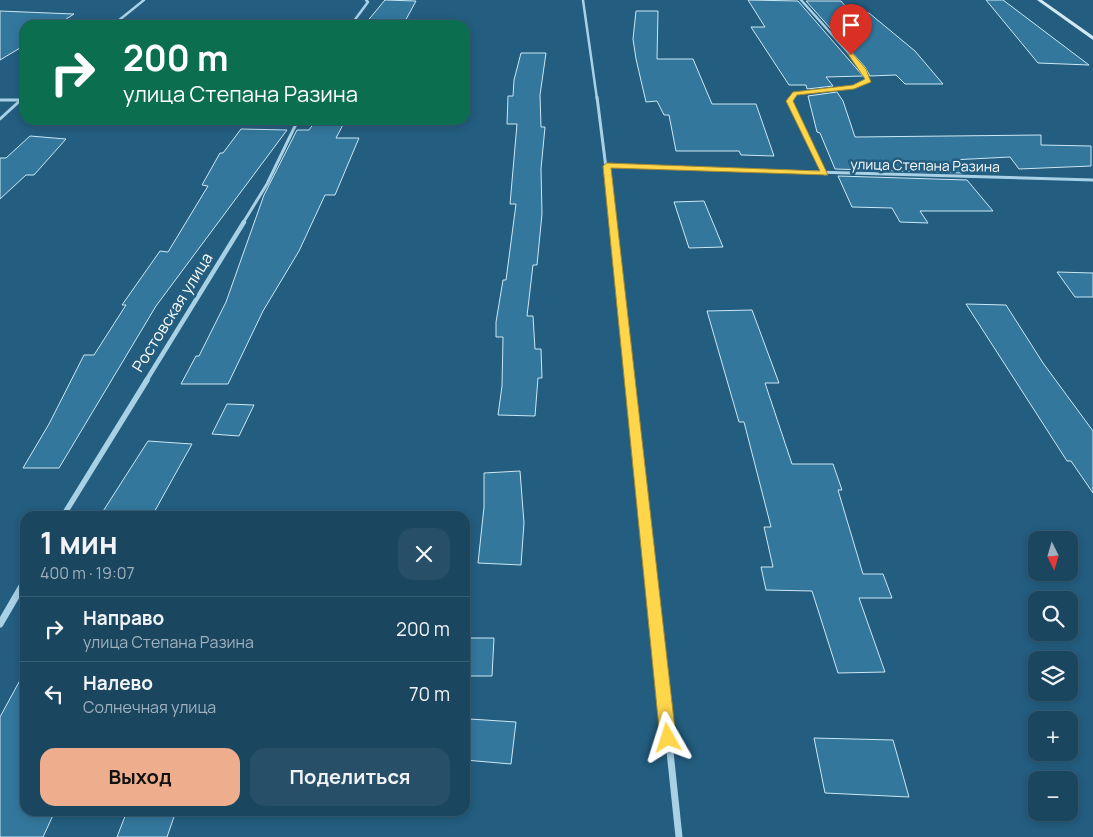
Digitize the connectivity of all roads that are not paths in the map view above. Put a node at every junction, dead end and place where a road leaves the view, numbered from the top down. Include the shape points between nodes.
1 (144, 0) edge
2 (366, 0) edge
3 (583, 0) edge
4 (801, 0) edge
5 (1039, 0) edge
6 (119, 20) edge
7 (355, 20) edge
8 (1093, 38) edge
9 (0, 100) edge
10 (20, 100) joint
11 (0, 119) edge
12 (296, 125) edge
13 (607, 166) junction
14 (826, 174) junction
15 (1093, 180) edge
16 (66, 511) edge
17 (20, 590) edge
18 (0, 624) edge
19 (679, 837) edge

1 - 6 street
2 - 7 street via 368,2
3 - 13 street
4 - 14 street via 863,69 868,80 854,87 795,94 789,101
5 - 8 main road
9 - 10 street
10 - 11 street
12 - 16 street, Ростовская улица via 267,184
13 - 14 street, улица Степана Разина
13 - 19 street
14 - 15 street, улица Степана Разина
17 - 18 street

